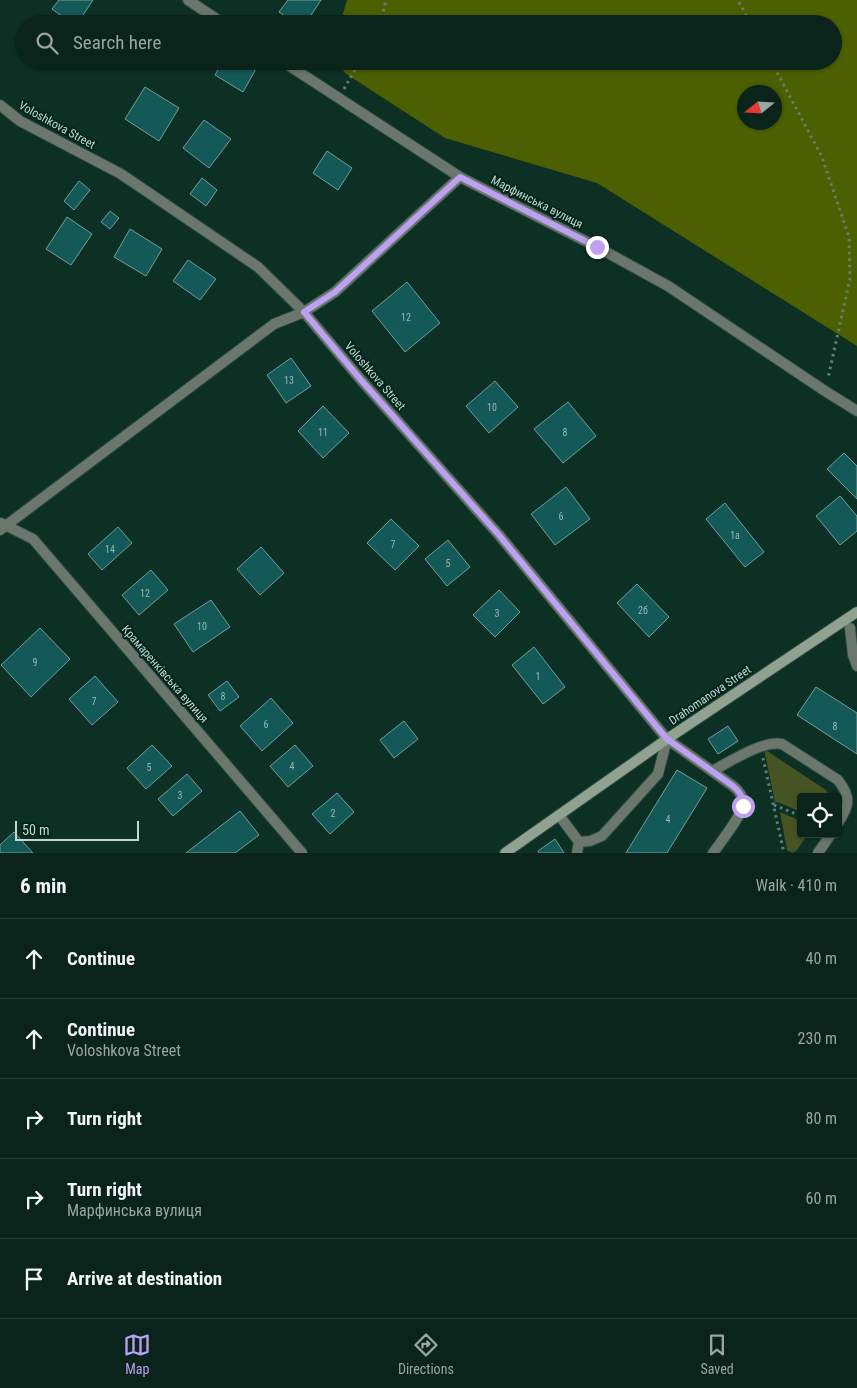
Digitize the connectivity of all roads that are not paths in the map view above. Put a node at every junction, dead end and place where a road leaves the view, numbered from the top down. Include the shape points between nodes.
1 (188, 0) edge
2 (210, 15) edge
3 (296, 70) edge
4 (0, 105) edge
5 (460, 177) junction
6 (304, 312) junction
7 (857, 411) edge
8 (2, 526) edge
9 (857, 612) edge
10 (850, 629) edge
11 (857, 666) edge
12 (667, 739) junction
13 (712, 771) junction
14 (559, 815) junction
15 (842, 816) edge
16 (828, 838) edge
17 (579, 842) junction
18 (302, 853) edge
19 (505, 853) edge
20 (577, 853) edge
21 (713, 853) edge
22 (818, 853) edge

1 - 2 street
3 - 5 street, Марфинська вулиця
4 - 6 street, Voloshkova Street via 20,121 121,174 258,268
5 - 6 street via 335,292
5 - 7 street, Марфинська вулиця via 668,286
6 - 8 street via 274,324
6 - 12 street, Voloshkova Street via 499,535
8 - 18 street, Крамаренківська вулиця via 33,539
9 - 10 street, Drahomanova Street
10 - 11 street
10 - 12 street, Drahomanova Street
12 - 13 street, Voloshkova Street
12 - 14 street, Drahomanova Street
12 - 17 street via 658,774 602,836
13 - 15 street via 760,746 782,744 838,780 848,798
13 - 21 street, Voloshkova Street via 737,789 743,802 740,813
14 - 17 street
14 - 19 street, Drahomanova Street
16 - 22 street
17 - 20 street

